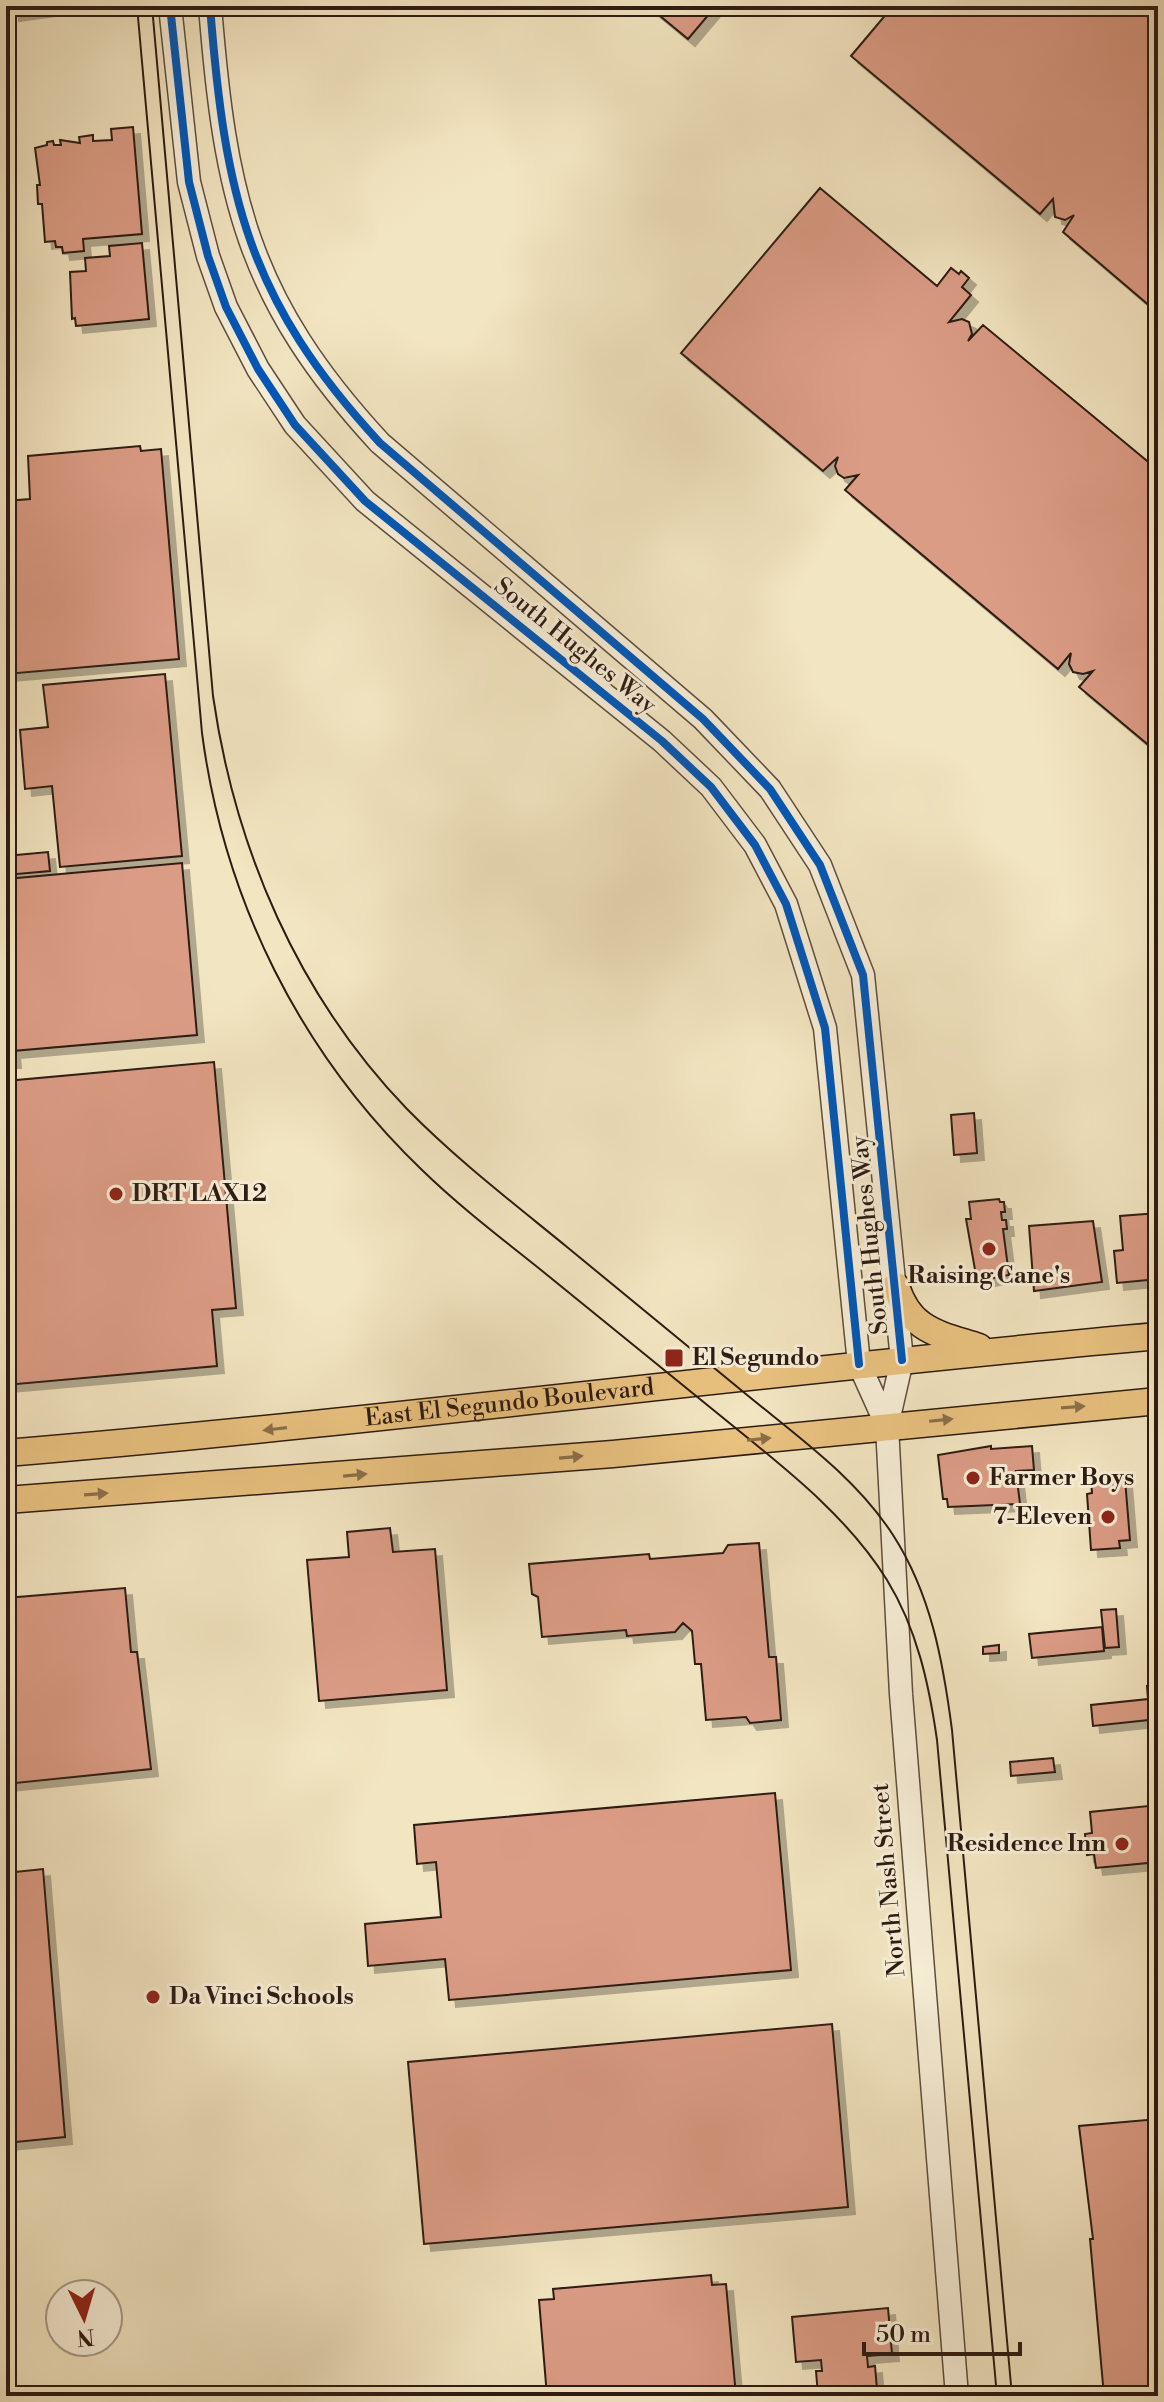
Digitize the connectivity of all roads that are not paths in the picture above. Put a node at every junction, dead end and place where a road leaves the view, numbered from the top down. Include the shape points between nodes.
1 (170, 6) edge
2 (210, 6) edge
3 (896, 1286) junction
4 (1158, 1336) edge
5 (994, 1352) junction
6 (902, 1360) junction
7 (859, 1364) junction
8 (1158, 1401) edge
9 (887, 1426) junction
10 (6, 1453) edge
11 (6, 1500) edge
12 (957, 2396) edge

1 - 7 street, South Hughes Way via 189,182 208,256 226,307 295,425 365,501 662,741 711,787 755,845 786,904 825,1028
2 - 3 street, South Hughes Way via 217,101 246,234 272,298 310,359 380,443 750,765 820,865 863,975
3 - 5 main road via 909,1312 935,1335
3 - 6 street, South Hughes Way
4 - 5 main road, East El Segundo Boulevard
5 - 6 main road, East El Segundo Boulevard
6 - 7 main road, East El Segundo Boulevard
6 - 9 street, North Nash Street
7 - 9 street, South Hughes Way
7 -> 10 main road, East El Segundo Boulevard via 227,1435
9 -> 8 main road
11 -> 9 main road via 613,1454
9 - 12 street, North Nash Street via 901,1694

